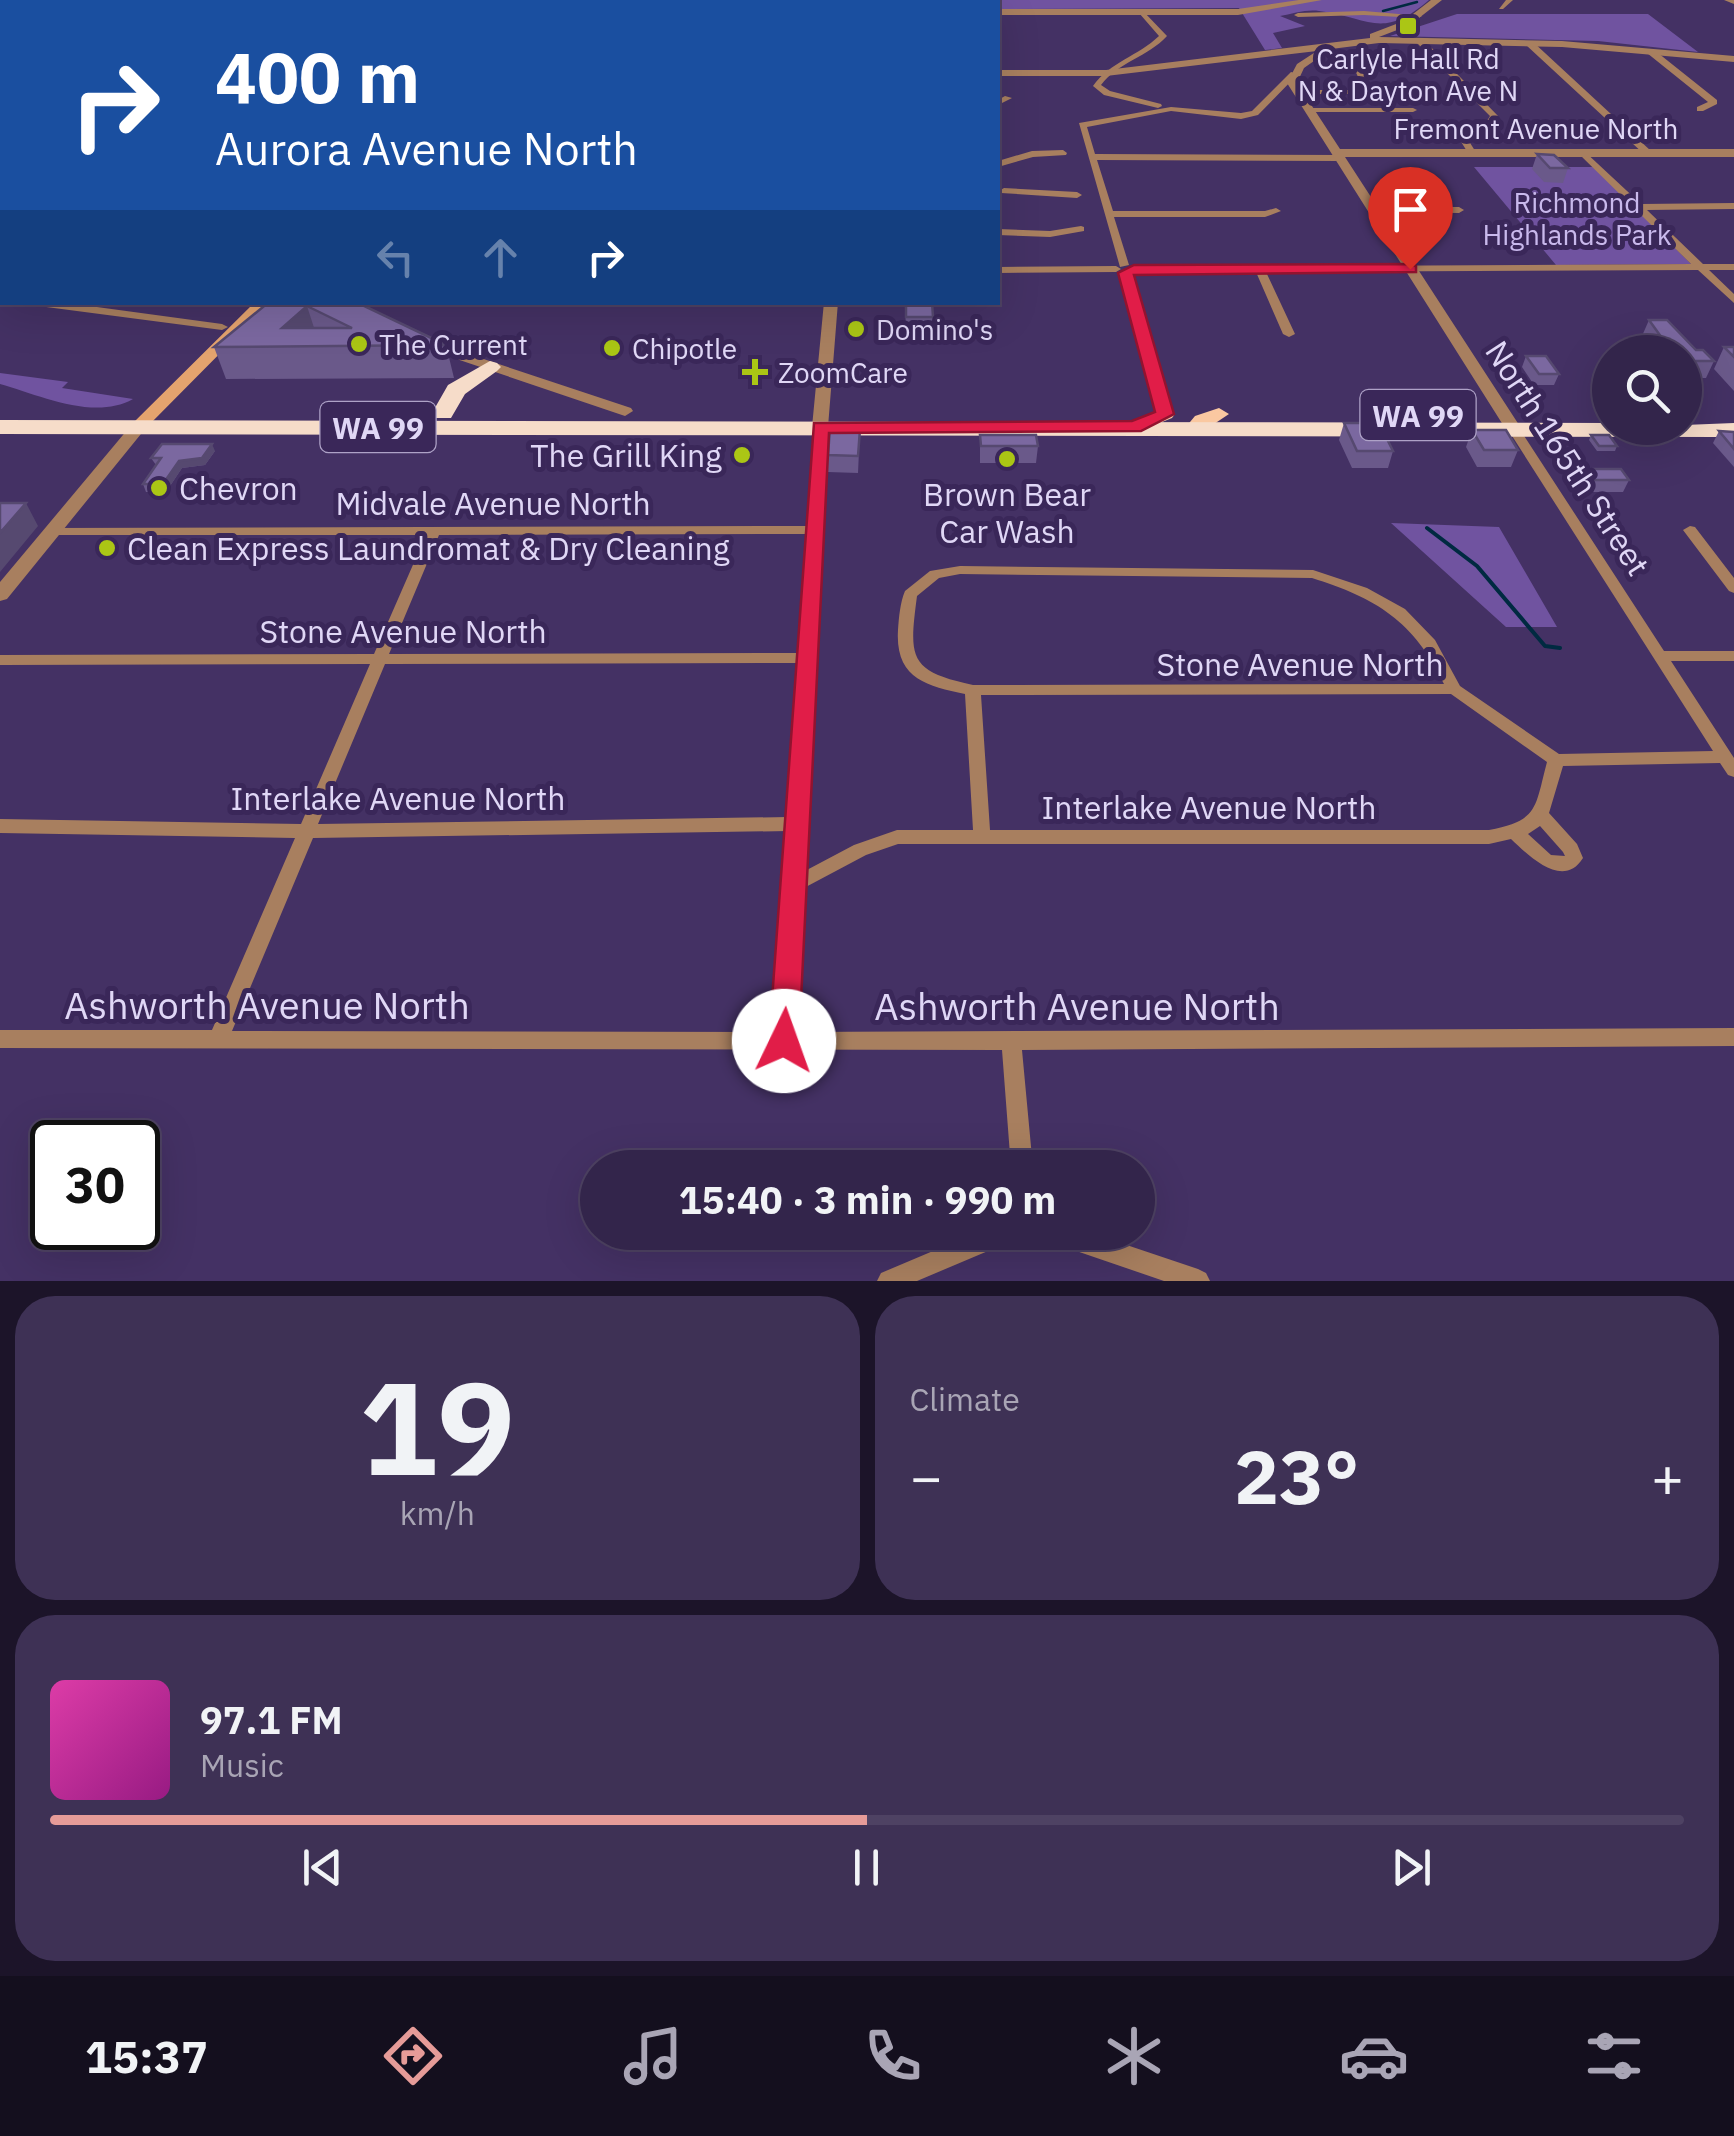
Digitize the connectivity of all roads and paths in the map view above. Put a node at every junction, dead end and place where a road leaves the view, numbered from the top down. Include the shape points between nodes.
1 (1317, 0) edge
2 (1436, 0) edge
3 (1510, 0) edge
4 (1500, 8) dead end
5 (1000, 12) edge
6 (1143, 13) junction
7 (1298, 15) dead end
8 (1418, 16) junction
9 (1378, 38) junction
10 (1420, 41) junction
11 (1347, 42) junction
12 (1530, 43) junction
13 (1308, 48) junction
14 (1650, 50) junction
15 (1322, 52) junction
16 (1734, 59) edge
17 (1357, 66) dead end
18 (1000, 73) edge
19 (1106, 73) junction
20 (1294, 74) junction
21 (1298, 92) junction
22 (1008, 98) dead end
23 (1000, 102) edge
24 (1171, 109) junction
25 (1700, 109) dead end
26 (1310, 110) junction
27 (1413, 110) dead end
28 (1063, 153) dead end
29 (1583, 153) junction
30 (1648, 153) junction
31 (1734, 153) edge
32 (1473, 154) junction
33 (1339, 155) junction
34 (1093, 157) junction
35 (1000, 163) edge
36 (1001, 195) edge
37 (1077, 196) dead end
38 (1734, 206) edge
39 (1640, 207) junction
40 (1373, 210) junction
41 (1458, 210) dead end
42 (1276, 211) dead end
43 (1110, 214) junction
44 (1081, 229) dead end
45 (1000, 232) edge
46 (1699, 267) junction
47 (1734, 267) edge
48 (1125, 269) junction
49 (1260, 269) junction
50 (1410, 269) junction
51 (1000, 270) edge
52 (1734, 300) edge
53 (245, 305) edge
54 (261, 305) edge
55 (831, 305) edge
56 (91, 306) edge
57 (222, 327) junction
58 (1288, 334) dead end
59 (408, 336) edge
60 (490, 367) junction
61 (625, 411) junction
62 (443, 413) junction
63 (0, 414) edge
64 (1165, 414) junction
65 (1219, 414) junction
66 (1592, 417) edge
67 (1702, 417) edge
68 (1734, 418) edge
69 (144, 420) junction
70 (821, 420) junction
71 (1508, 422) junction
72 (0, 427) edge
73 (1134, 427) junction
74 (1195, 428) junction
75 (1734, 430) edge
76 (434, 530) junction
77 (814, 530) junction
78 (1690, 530) dead end
79 (53, 531) junction
80 (1734, 588) edge
81 (0, 595) edge
82 (1660, 656) junction
83 (1734, 656) edge
84 (380, 658) junction
85 (806, 658) junction
86 (0, 660) edge
87 (1454, 689) junction
88 (973, 690) junction
89 (1556, 760) junction
90 (1730, 764) edge
91 (1540, 815) junction
92 (796, 824) junction
93 (0, 826) edge
94 (307, 831) junction
95 (1516, 833) junction
96 (982, 837) junction
97 (794, 885) junction
98 (1734, 1037) edge
99 (219, 1038) junction
100 (0, 1039) edge
101 (784, 1041) junction
102 (1011, 1042) junction
103 (1020, 1150) edge
104 (963, 1250) edge
105 (1106, 1250) edge
106 (889, 1281) edge
107 (1198, 1281) edge

1 - 6 street via 1238,12
2 - 8 street
3 - 4 street
5 - 6 street
6 - 19 street via 1164,36
7 - 8 street
8 - 9 street
9 - 10 street
9 - 11 street
10 - 12 street
10 - 32 street via 1494,116 1462,136
11 - 13 street
11 - 15 street
12 - 14 street
12 - 30 street
13 - 15 street
13 - 19 street
14 - 16 street
14 - 25 street via 1714,102
15 - 20 street
17 - 21 street via 1370,90
18 - 19 street
19 - 24 street via 1099,90
20 - 21 street, North 165th Street
20 - 24 street via 1255,112 1242,116
21 - 26 street, North 165th Street
22 - 23 street
24 - 34 street via 1082,125
26 - 27 street
26 - 33 street, North 165th Street
28 - 35 street
29 - 30 street, Fremont Avenue North
29 - 32 street, Fremont Avenue North
29 - 39 street
30 - 31 street, Fremont Avenue North
32 - 33 street, Fremont Avenue North
33 - 34 street, Fremont Avenue North
33 - 40 street, North 165th Street
34 - 43 street
36 - 37 street
38 - 39 street
39 - 46 street
40 - 41 street
40 - 50 street, North 165th Street
42 - 43 street
43 - 48 street
44 - 45 street
46 - 47 street
46 - 50 street
46 - 52 street
48 - 49 street
48 - 51 street
48 - 64 street
49 - 50 street
49 - 58 street
50 - 71 street, North 165th Street
53 - 57 main road
54 - 69 main road
55 - 70 street
56 - 57 street
57 - 69 main road via 152,400
59 - 60 street
60 - 61 street
60 - 62 highway via 456,390
61 - 62 highway, WA 99
61 - 70 highway, WA 99
62 - 69 highway, WA 99
63 - 69 highway, WA 99
64 - 65 highway, WA 99
64 - 70 highway, WA 99
64 - 73 main road
65 - 71 highway, WA 99
65 - 74 main road
66 - 71 highway, WA 99
67 - 68 highway
69 - 70 highway, WA 99
69 - 72 highway, WA 99
69 - 79 street
70 - 73 highway, WA 99
70 - 77 street
71 - 74 highway, WA 99
71 - 75 highway, WA 99
71 - 82 street, North 165th Street
73 - 74 highway, WA 99
76 - 77 street, Midvale Avenue North
76 - 79 street, Midvale Avenue North
76 - 84 street
77 - 85 street
78 - 80 street
79 - 81 street
82 - 83 street
82 - 90 street, North 165th Street
84 - 85 street, Stone Avenue North
84 - 86 street, Stone Avenue North
84 - 94 street
85 - 92 street
87 - 88 street, Stone Avenue North
87 - 88 street, Stone Avenue North via 1426,635 1408,616 1352,585 1313,574 935,574 910,594 904,630 914,670 930,682
87 - 89 street, Stone Avenue North
88 - 96 street
89 - 90 street
89 - 91 street
91 - 95 street
91 - 95 street via 1573,854 1569,864 1546,861
92 - 94 street, Interlake Avenue North
92 - 97 street
93 - 94 street, Interlake Avenue North
94 - 99 street
95 - 96 street, Interlake Avenue North
96 - 97 street, Interlake Avenue North via 896,837
97 - 101 street
98 - 102 street, Ashworth Avenue North
99 - 100 street, Ashworth Avenue North
99 - 101 street, Ashworth Avenue North
101 - 102 street, Ashworth Avenue North
102 - 103 street
104 - 106 street
105 - 107 street

